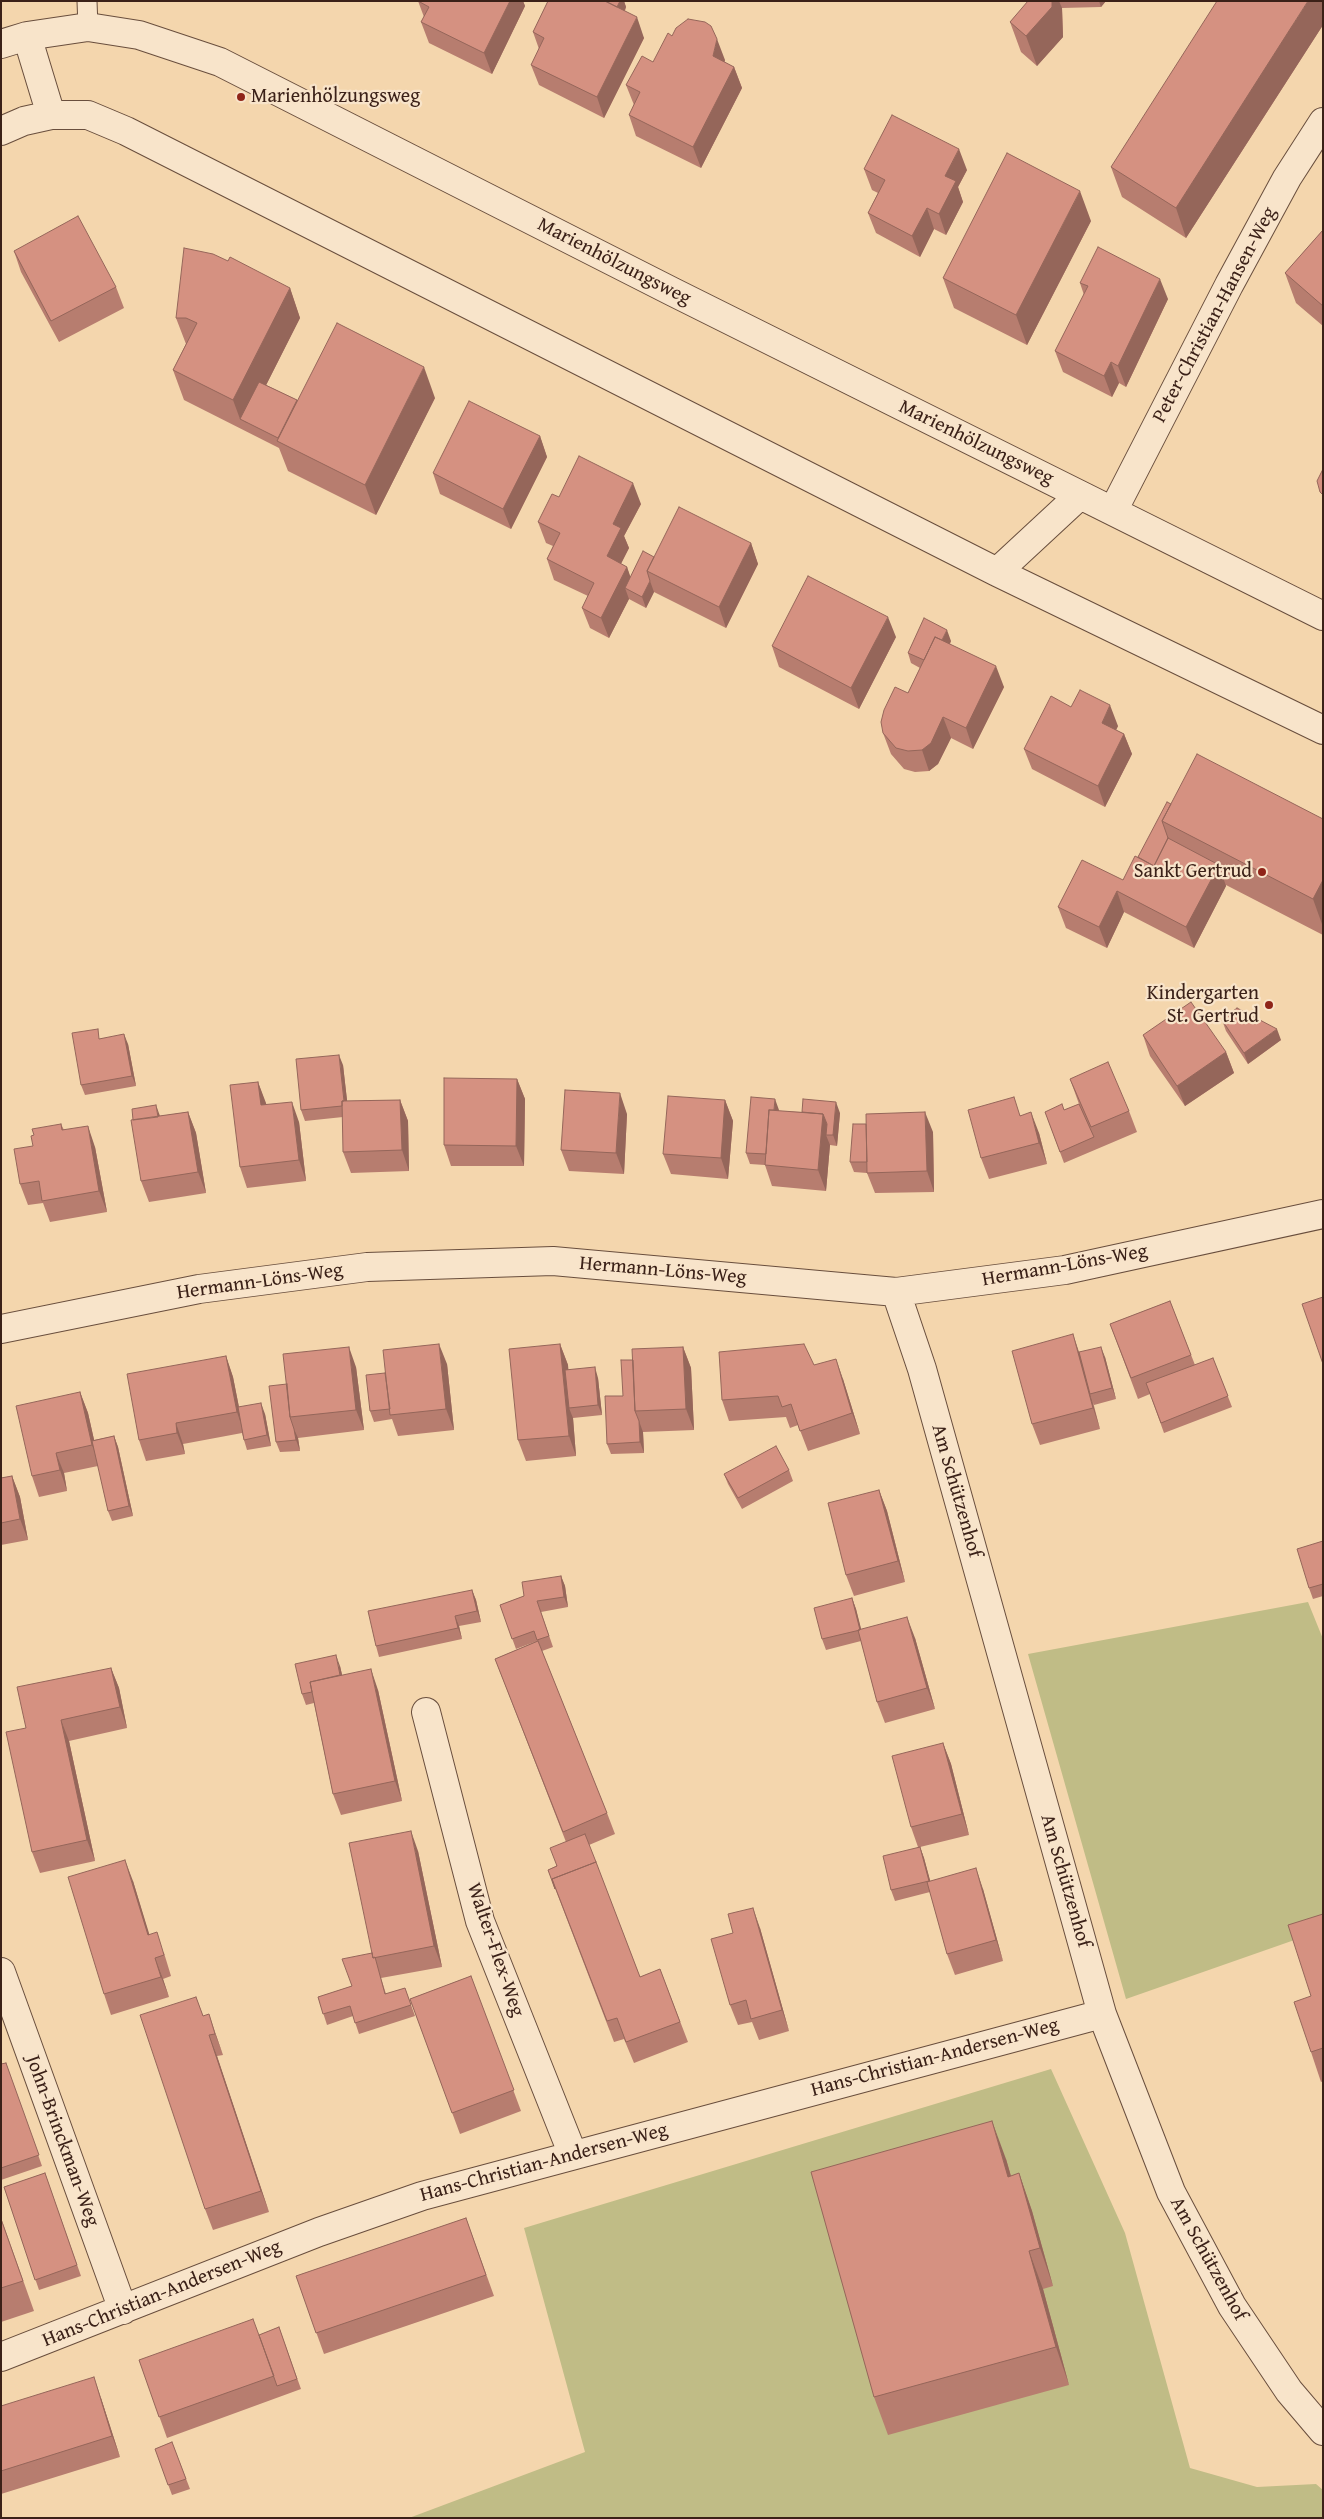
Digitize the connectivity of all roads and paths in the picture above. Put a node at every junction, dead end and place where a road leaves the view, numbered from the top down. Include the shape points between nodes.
1 (88, 14) edge
2 (27, 36) junction
3 (1, 44) edge
4 (51, 115) junction
5 (1323, 122) edge
6 (1, 131) edge
7 (1080, 495) junction
8 (1113, 511) junction
9 (998, 572) junction
10 (1323, 616) edge
11 (1323, 730) edge
12 (1323, 1214) edge
13 (896, 1292) junction
14 (1, 1329) edge
15 (426, 1712) dead end
16 (1, 1972) edge
17 (1102, 2014) junction
18 (573, 2155) junction
19 (123, 2310) junction
20 (1, 2357) edge
21 (1323, 2431) edge

1 - 2 street, Marienhölzungsweg
1 - 7 street, Marienhölzungsweg via 220,62
2 - 3 street, Marienhölzungsweg
2 - 4 street
4 - 6 street via 24,121
4 - 9 street via 88,115 126,131
5 - 8 street, Peter-Christian-Hansen-Weg via 1287,178 1229,285
7 - 8 street, Marienhölzungsweg
7 - 9 street, Marienhölzungsweg
8 - 10 street, Marienhölzungsweg
9 - 11 street
12 - 13 street, Hermann-Löns-Weg via 1065,1270
13 - 14 street, Hermann-Löns-Weg via 553,1261 367,1267 199,1289
13 - 17 street, Am Schützenhof via 925,1379
15 - 18 street, Walter-Flex-Weg via 480,1921
16 - 19 street, John-Brinckman-Weg
17 - 18 street, Hans-Christian-Andersen-Weg
17 - 21 street, Am Schützenhof via 1171,2192 1232,2306 1288,2390
18 - 19 street, Hans-Christian-Andersen-Weg via 413,2200 319,2232
19 - 20 street, Hans-Christian-Andersen-Weg

